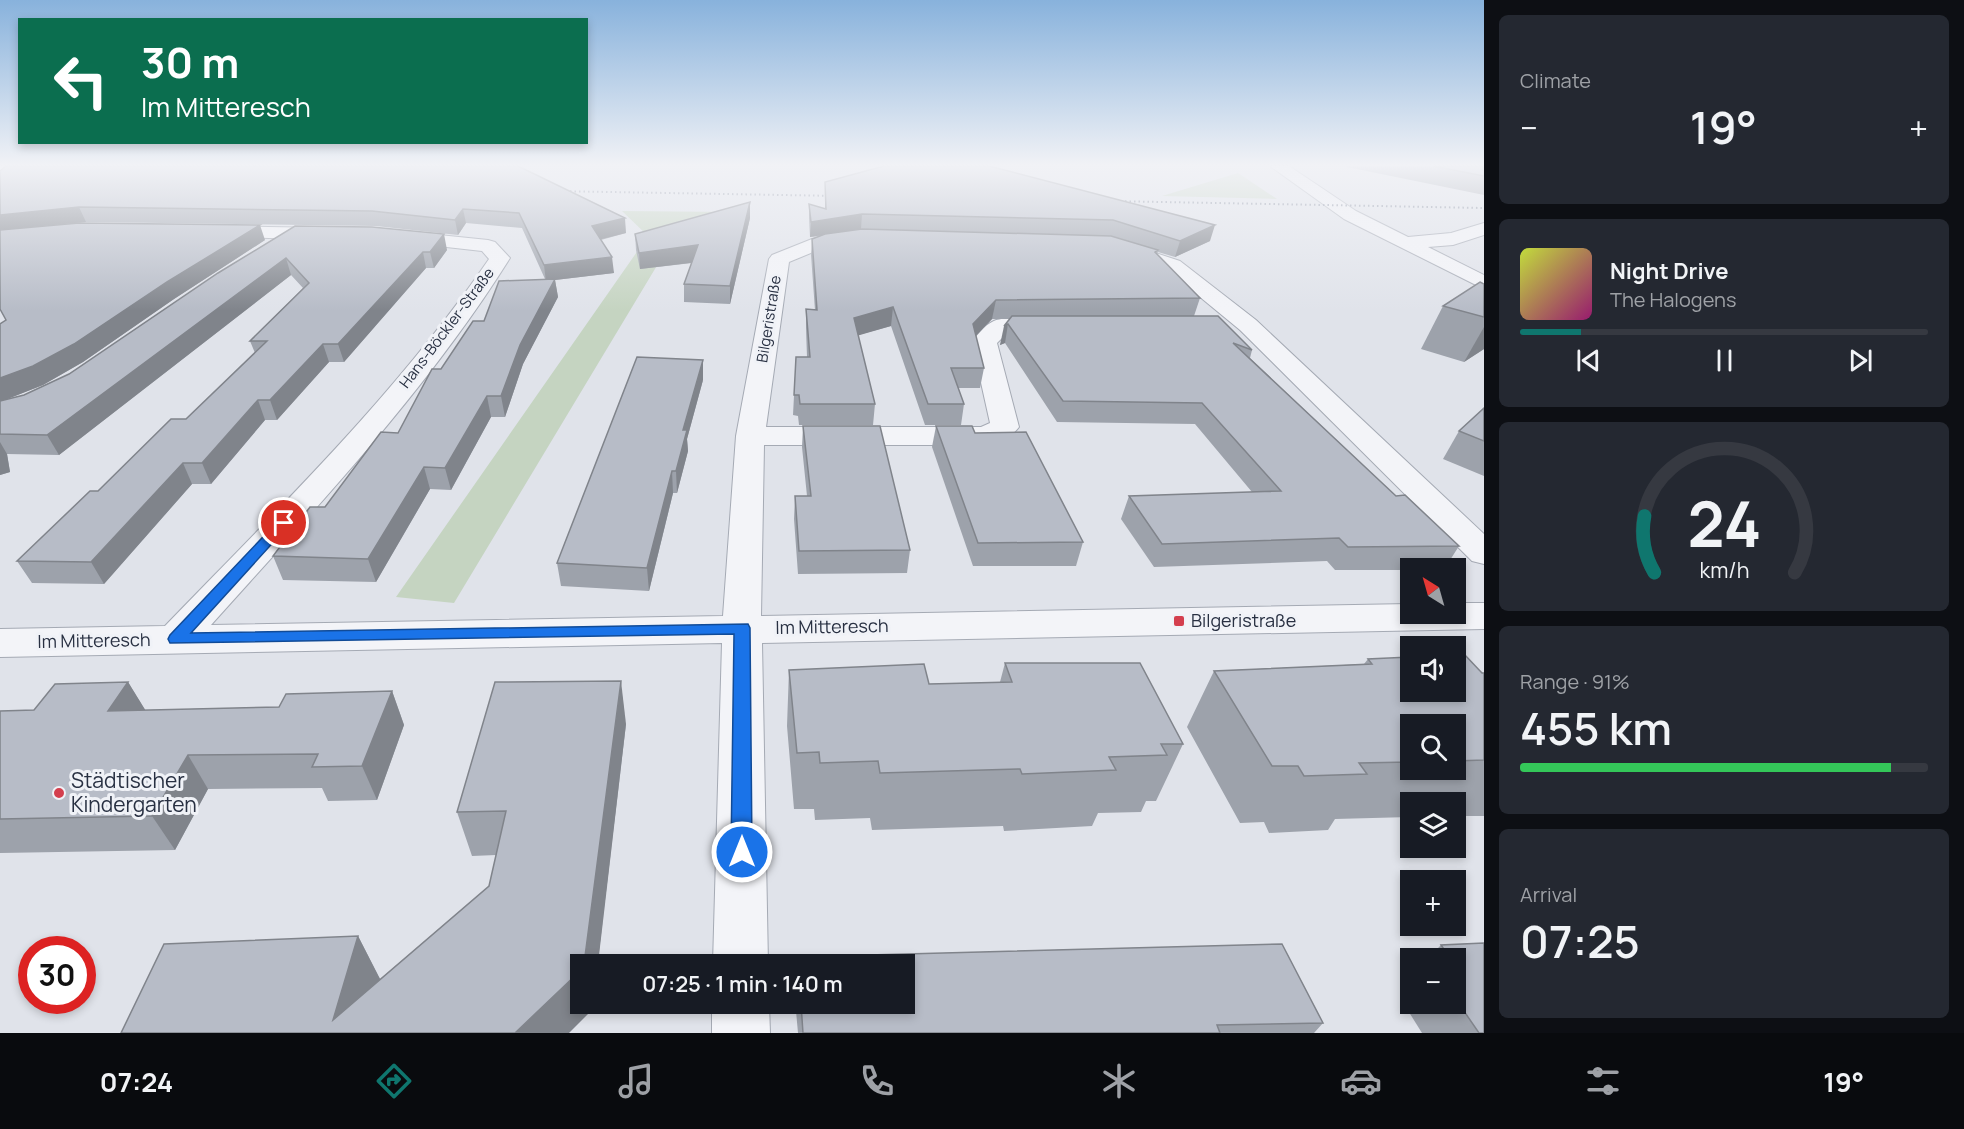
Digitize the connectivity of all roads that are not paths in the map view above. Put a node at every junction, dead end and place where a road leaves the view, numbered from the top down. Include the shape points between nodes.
1 (1349, 214) edge
2 (1484, 229) edge
3 (190, 232) edge
4 (293, 234) junction
5 (884, 238) edge
6 (1403, 243) junction
7 (1098, 244) edge
8 (255, 257) edge
9 (1484, 283) edge
10 (1213, 325) edge
11 (1248, 325) junction
12 (1072, 326) edge
13 (750, 436) junction
14 (1484, 554) edge
15 (1484, 616) edge
16 (742, 628) junction
17 (176, 639) junction
18 (0, 643) edge
19 (741, 954) edge
20 (741, 1014) edge
21 (741, 1033) edge

1 - 6 street
2 - 6 street via 1453,239
3 - 4 street, Hans-Böckler-Straße
4 - 8 street
4 - 17 street, Hans-Böckler-Straße via 364,234 488,246 500,258 360,441
5 - 13 street, Bilgeristraße via 819,243 779,259
6 - 9 street
7 - 11 street via 1173,265
10 - 11 street
11 - 14 street
12 - 13 street via 1001,326 984,342 1005,427 986,436
13 - 16 street, Bilgeristraße
15 - 16 street, Im Mitteresch
16 - 17 street, Im Mitteresch
16 - 19 street, Bilgeristraße
17 - 18 street, Im Mitteresch
20 - 21 street

